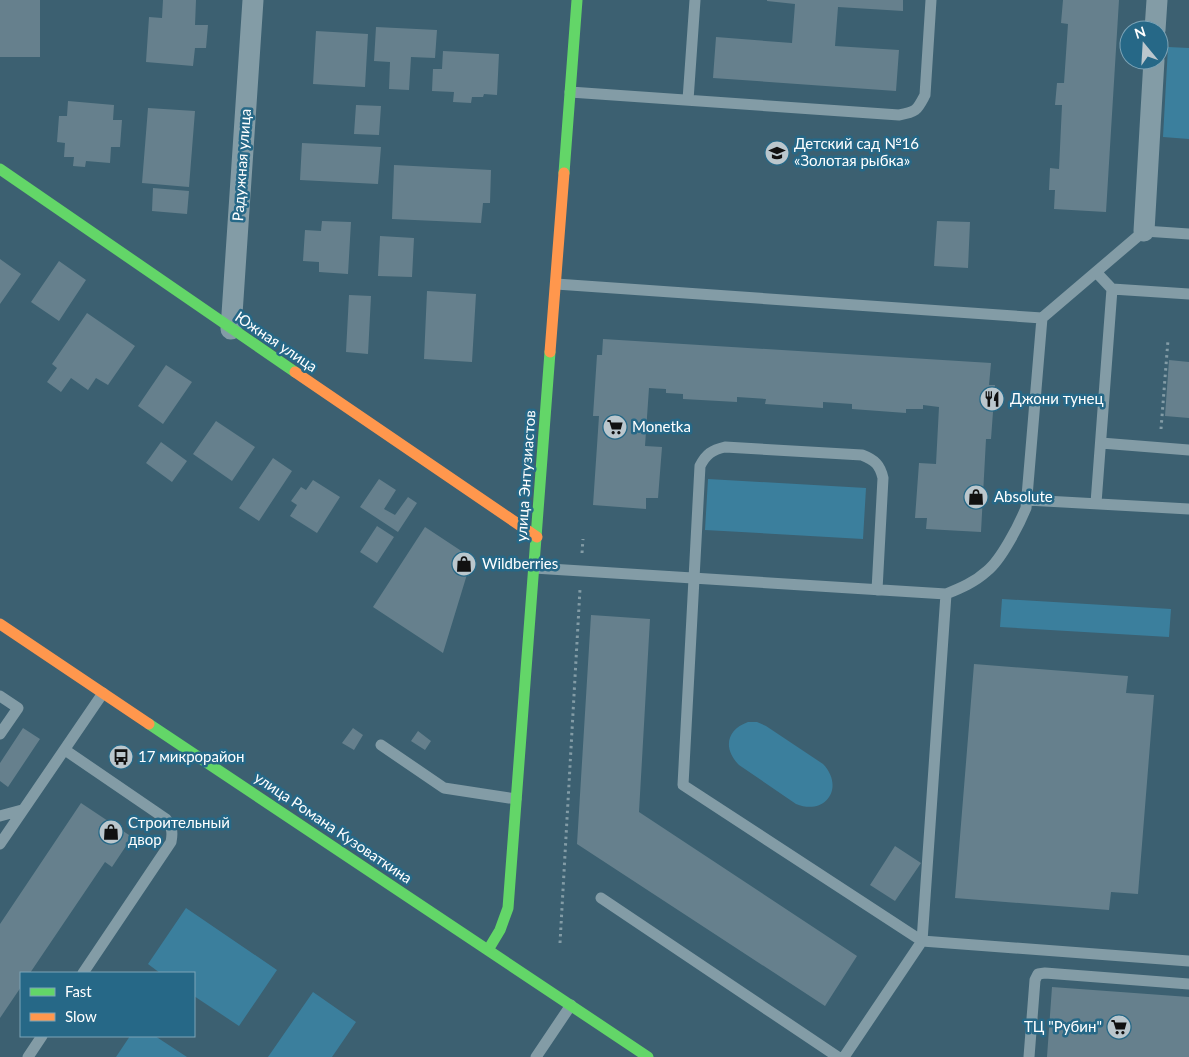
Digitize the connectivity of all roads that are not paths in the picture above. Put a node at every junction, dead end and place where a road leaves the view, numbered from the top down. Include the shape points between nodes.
1 (253, 0) edge
2 (577, 0) edge
3 (695, 0) edge
4 (931, 0) edge
5 (1157, 0) edge
6 (1156, 20) edge
7 (1153, 70) edge
8 (570, 92) junction
9 (688, 100) junction
10 (0, 169) edge
11 (1144, 231) junction
12 (1189, 234) edge
13 (1096, 272) junction
14 (556, 284) junction
15 (1112, 289) junction
16 (1189, 294) edge
17 (1042, 318) junction
18 (231, 329) junction
19 (1101, 443) junction
20 (1189, 450) edge
21 (1027, 500) junction
22 (1096, 503) junction
23 (1189, 509) edge
24 (537, 537) junction
25 (534, 568) junction
26 (693, 578) junction
27 (877, 590) junction
28 (946, 594) junction
29 (0, 624) edge
30 (103, 693) junction
31 (0, 696) edge
32 (0, 734) edge
33 (382, 745) dead end
34 (65, 750) junction
35 (516, 799) junction
36 (22, 810) junction
37 (0, 816) edge
38 (0, 844) edge
39 (601, 898) dead end
40 (922, 941) junction
41 (488, 950) junction
42 (1189, 961) edge
43 (84, 972) edge
44 (1189, 984) edge
45 (571, 1005) junction
46 (41, 1037) edge
47 (28, 1057) edge
48 (536, 1057) edge
49 (648, 1057) edge
50 (838, 1057) edge
51 (844, 1057) edge
52 (1029, 1057) edge

1 - 18 street, Радужная улица
2 - 8 street, улица Энтузиастов
3 - 9 lane
4 - 9 lane via 925,95 912,113 899,115
5 - 6 street
7 - 11 street
8 - 9 lane
8 - 14 street, улица Энтузиастов
10 - 18 street, Южная улица
11 - 12 lane
11 - 13 lane
13 - 15 lane
13 - 17 lane
14 - 17 lane
14 - 24 street, улица Энтузиастов
15 - 16 lane
15 - 19 lane
17 - 21 lane
18 - 24 street, Южная улица
19 - 20 lane
19 - 22 lane
21 - 22 lane
21 - 28 lane via 1022,518 989,570 969,585
22 - 23 lane
24 - 25 street, улица Энтузиастов
25 - 26 lane
25 - 35 street, улица Энтузиастов
26 - 27 lane
26 - 27 lane via 700,466 706,456 725,446 862,455 873,459 883,478
26 - 40 lane via 682,784
27 - 28 lane
28 - 40 lane
29 - 30 street, улица Романа Кузоваткина
30 - 34 lane
30 - 41 street, улица Романа Кузоваткина
31 - 32 lane via 18,708
33 - 35 lane via 444,788
34 - 36 lane
34 - 43 lane via 166,820 173,833 171,842
35 - 41 street, улица Энтузиастов via 508,908 500,932
36 - 37 lane
36 - 38 lane
39 - 50 lane
40 - 42 lane
40 - 51 lane
41 - 45 street, улица Романа Кузоваткина
44 - 52 lane via 1038,974
45 - 48 lane
45 - 49 street, улица Романа Кузоваткина
46 - 47 lane

